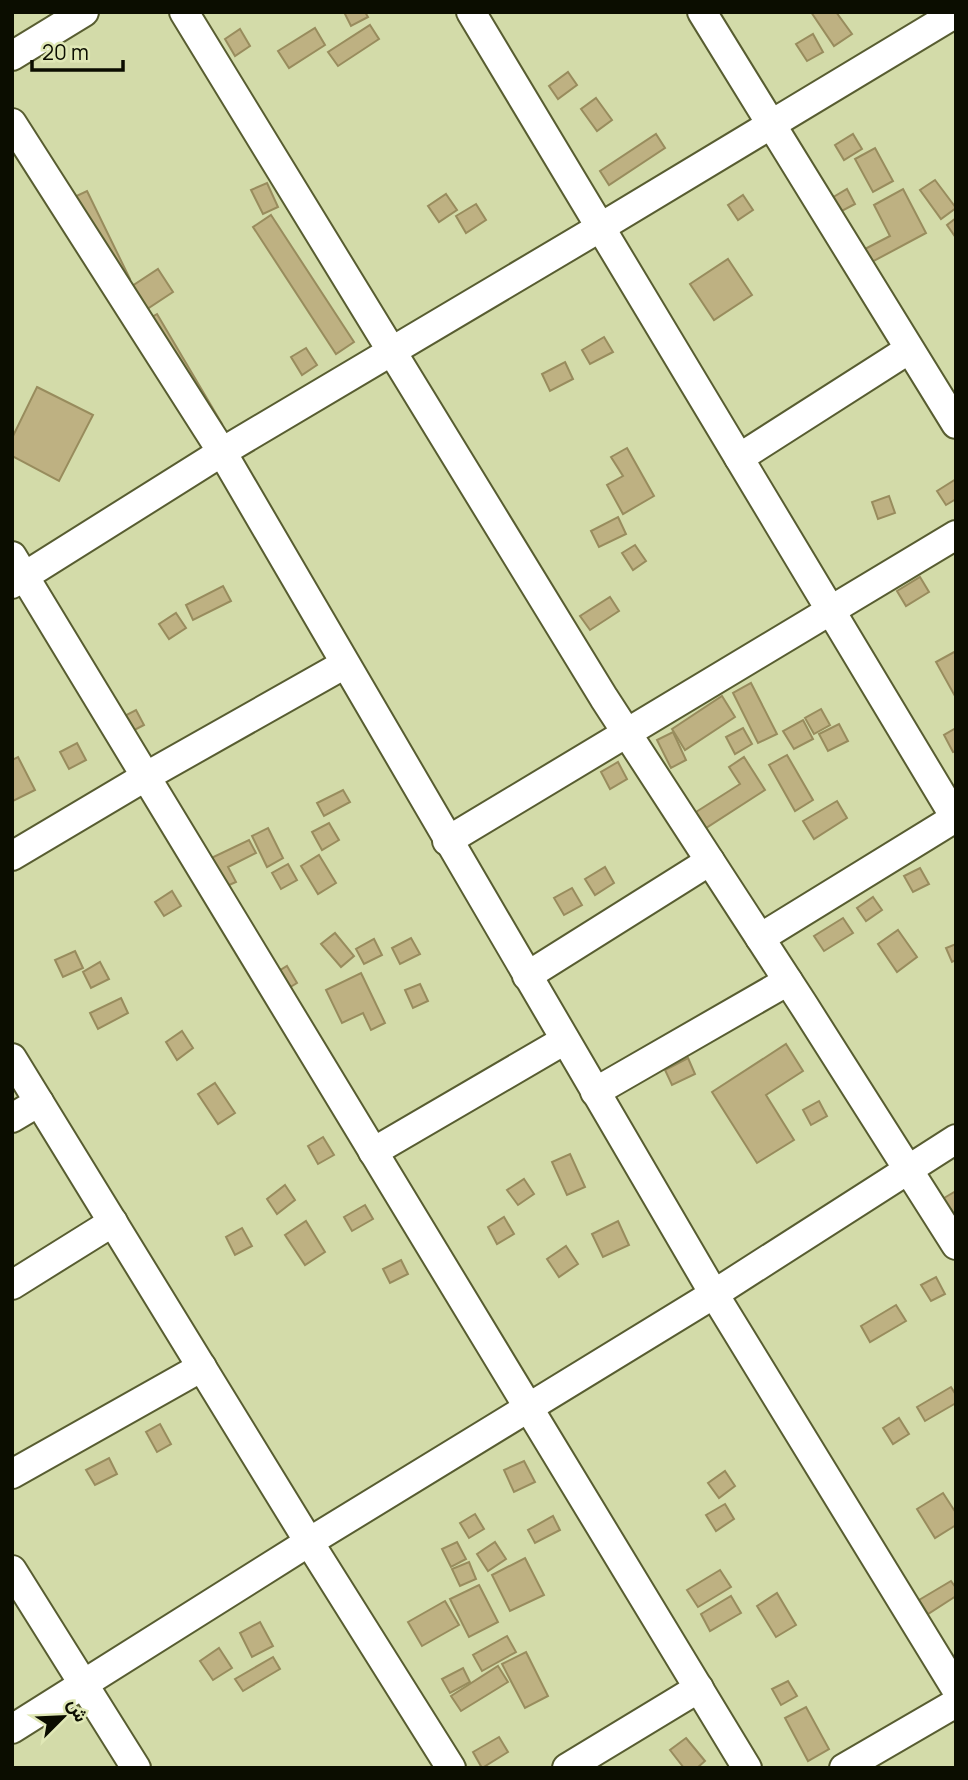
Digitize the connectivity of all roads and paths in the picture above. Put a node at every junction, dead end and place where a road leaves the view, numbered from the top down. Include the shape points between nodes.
1 (84, 12) edge
2 (184, 12) edge
3 (471, 12) edge
4 (702, 12) edge
5 (955, 14) edge
6 (12, 56) edge
7 (12, 123) edge
8 (771, 125) junction
9 (601, 227) junction
10 (908, 350) junction
11 (392, 351) junction
12 (956, 424) edge
13 (222, 452) junction
14 (739, 458) junction
15 (956, 535) edge
16 (16, 572) edge
17 (830, 610) junction
18 (345, 664) junction
19 (626, 732) junction
20 (145, 777) junction
21 (956, 818) edge
22 (447, 841) junction
23 (12, 856) edge
24 (710, 861) junction
25 (760, 938) junction
26 (527, 976) junction
27 (788, 981) junction
28 (565, 1040) junction
29 (12, 1058) edge
30 (595, 1092) junction
31 (39, 1102) junction
32 (12, 1118) edge
33 (956, 1139) edge
34 (373, 1152) junction
35 (909, 1169) junction
36 (113, 1222) junction
37 (956, 1245) edge
38 (12, 1285) edge
39 (714, 1294) junction
40 (202, 1367) junction
41 (527, 1407) junction
42 (12, 1474) edge
43 (309, 1542) junction
44 (12, 1570) edge
45 (83, 1685) junction
46 (699, 1688) junction
47 (956, 1689) edge
48 (956, 1703) edge
49 (12, 1729) edge
50 (136, 1768) edge
51 (451, 1768) edge
52 (568, 1768) edge
53 (747, 1768) edge
54 (844, 1768) edge

1 - 6 street
2 - 11 street
3 - 9 street
4 - 8 street
5 - 8 street
7 - 13 street
8 - 9 street
8 - 10 street
9 - 11 street
9 - 14 street
10 - 12 street
10 - 14 street
11 - 13 street
11 - 19 street
13 - 16 street
13 - 18 street
14 - 17 street
15 - 17 street
16 - 20 street
17 - 19 street
17 - 21 street
18 - 20 street
18 - 22 street
19 - 22 street
19 - 24 street
20 - 23 street
20 - 34 street
21 - 25 street
22 - 26 street
24 - 25 street
24 - 26 street
25 - 27 street
26 - 28 street
27 - 30 street
27 - 35 street
28 - 30 street
28 - 34 street
29 - 31 street
30 - 39 street
31 - 32 street
31 - 36 street
33 - 35 street
34 - 41 street
35 - 37 street
35 - 39 street
36 - 38 street
36 - 40 street
39 - 41 street
39 - 47 street
40 - 42 street
40 - 43 street
41 - 43 street
41 - 46 street
43 - 45 street
43 - 51 street
44 - 45 street
45 - 49 street
45 - 50 street
46 - 52 street
46 - 53 street
48 - 54 street

